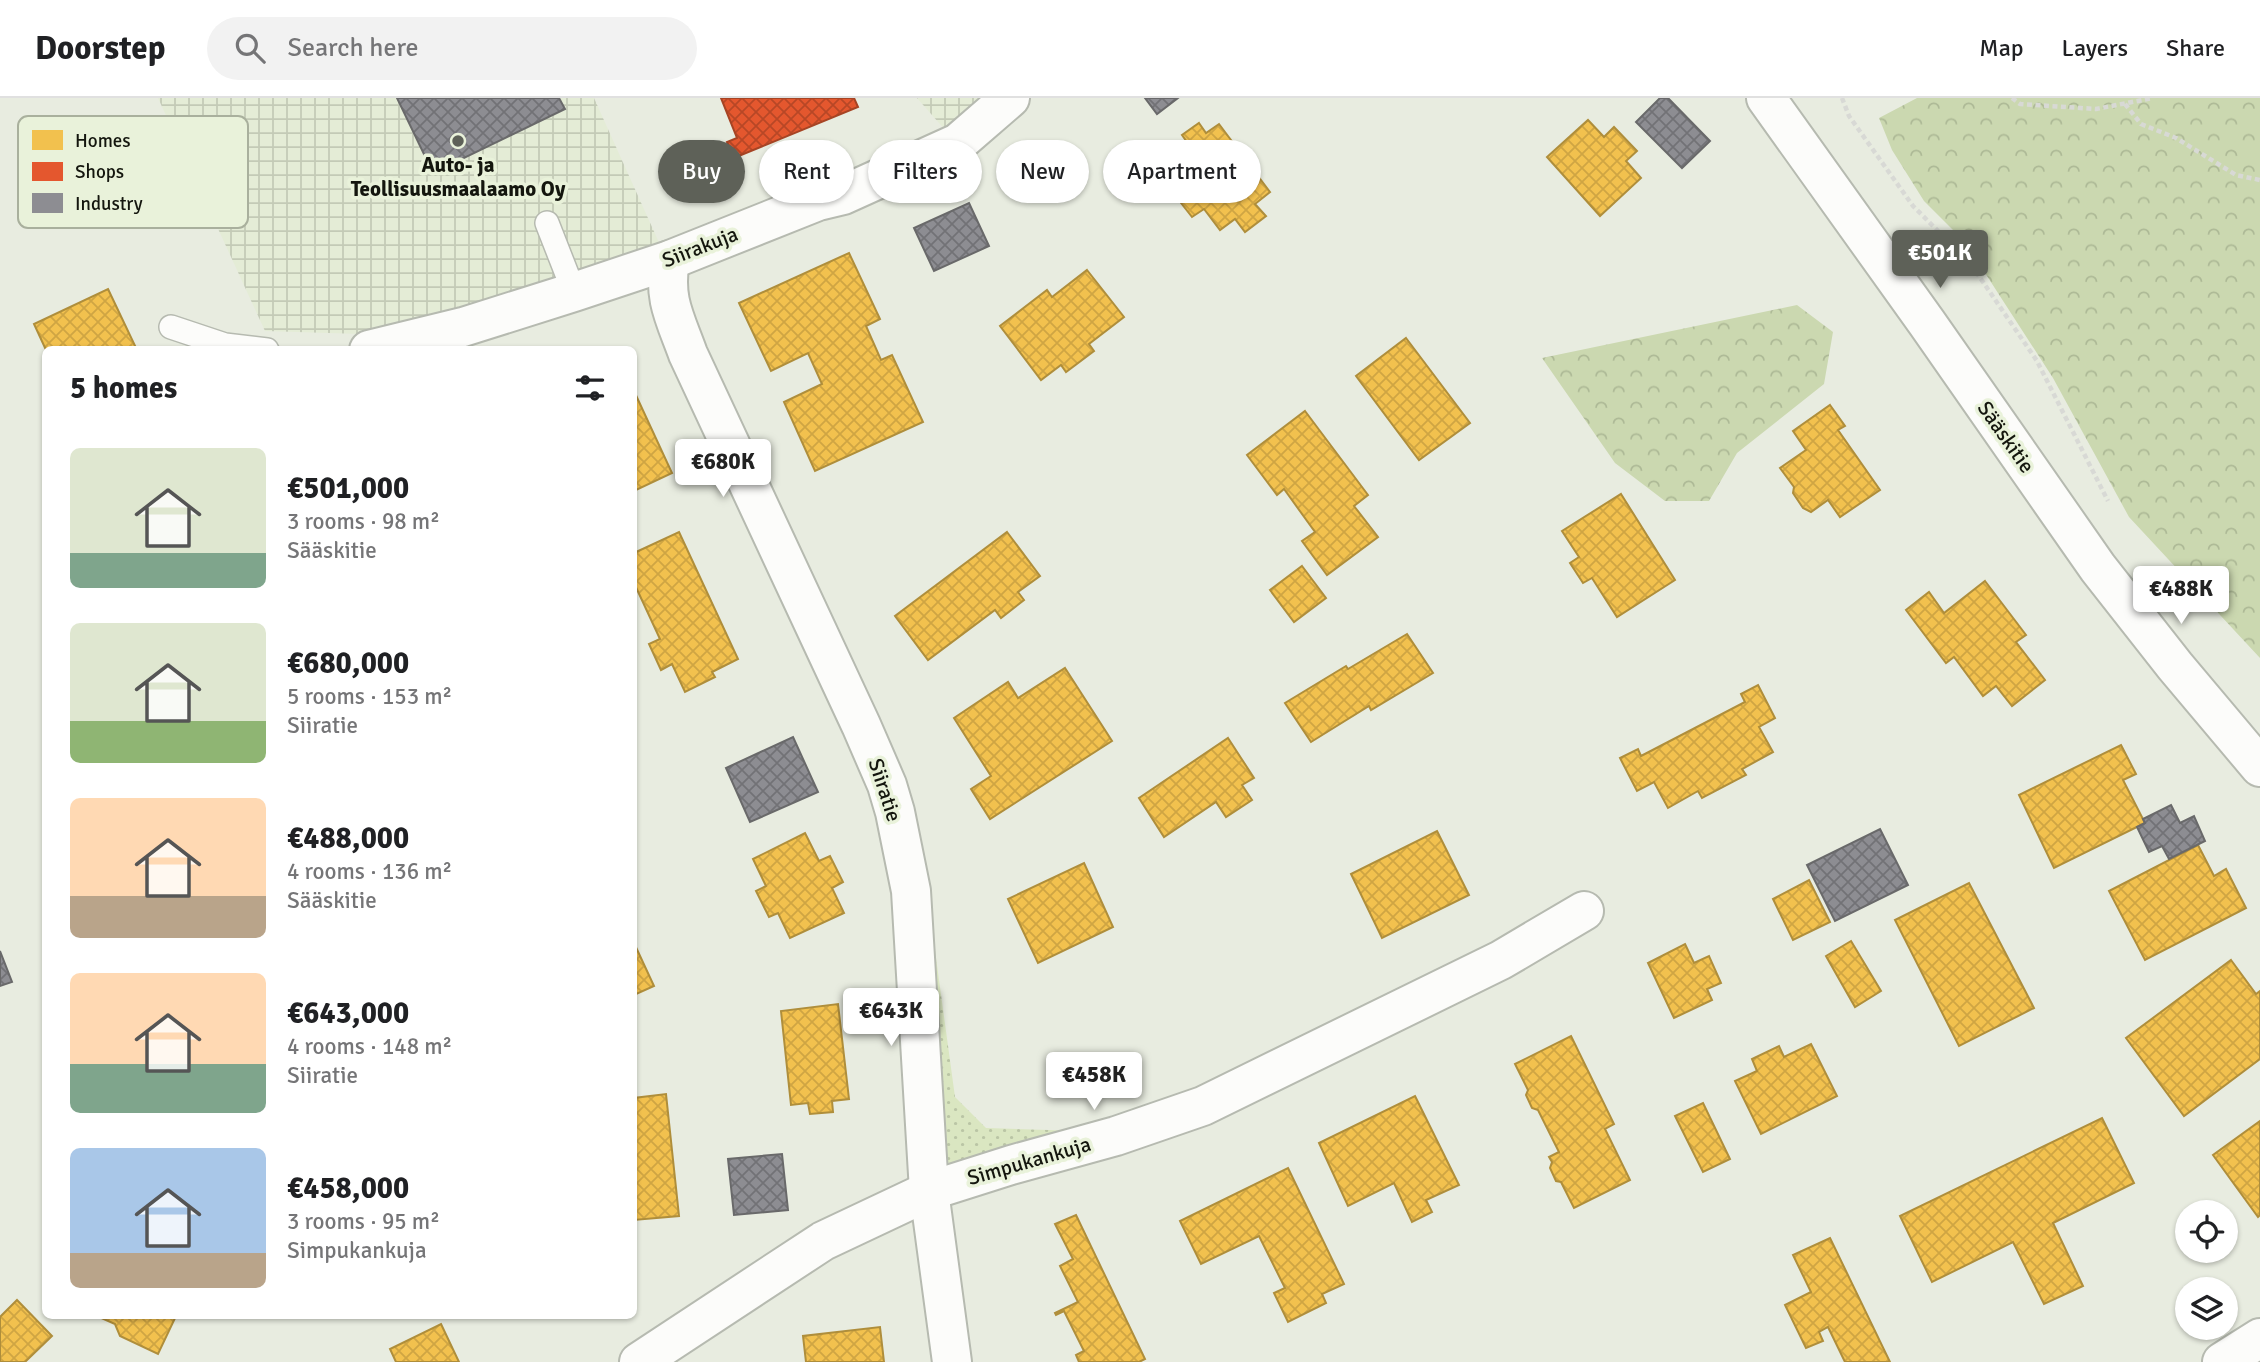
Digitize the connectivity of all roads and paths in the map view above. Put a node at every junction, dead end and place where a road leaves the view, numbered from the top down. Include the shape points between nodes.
1 (1010, 98) edge
2 (1842, 98) edge
3 (2012, 98) edge
4 (2150, 99) edge
5 (1776, 101) edge
6 (2125, 104) junction
7 (2260, 180) edge
8 (547, 223) dead end
9 (670, 260) junction
10 (574, 292) junction
11 (171, 327) dead end
12 (220, 346) edge
13 (395, 346) edge
14 (2111, 507) dead end
15 (2260, 767) edge
16 (1584, 911) dead end
17 (929, 1191) junction
18 (2260, 1339) edge
19 (639, 1362) edge
20 (952, 1362) edge
21 (2222, 1362) edge

1 - 9 street, Siirakuja via 958,143 843,195
2 - 14 path via 1849,116 1913,206 1970,264 2036,361
3 - 6 path via 2020,104 2096,109
4 - 6 path
5 - 15 street, Sääskitie via 2098,568
6 - 7 path via 2141,124 2176,138 2236,174
8 - 10 lane
9 - 10 street, Siirakuja
9 - 17 street, Siiratie via 668,301 688,354 857,715 895,812 911,891
10 - 13 street, Siirakuja
11 - 12 lane
16 - 17 street, Simpukankuja via 1502,960 1203,1106
17 - 19 street, Simpukankuja via 823,1241
17 - 20 street, Siiratie
18 - 21 street

